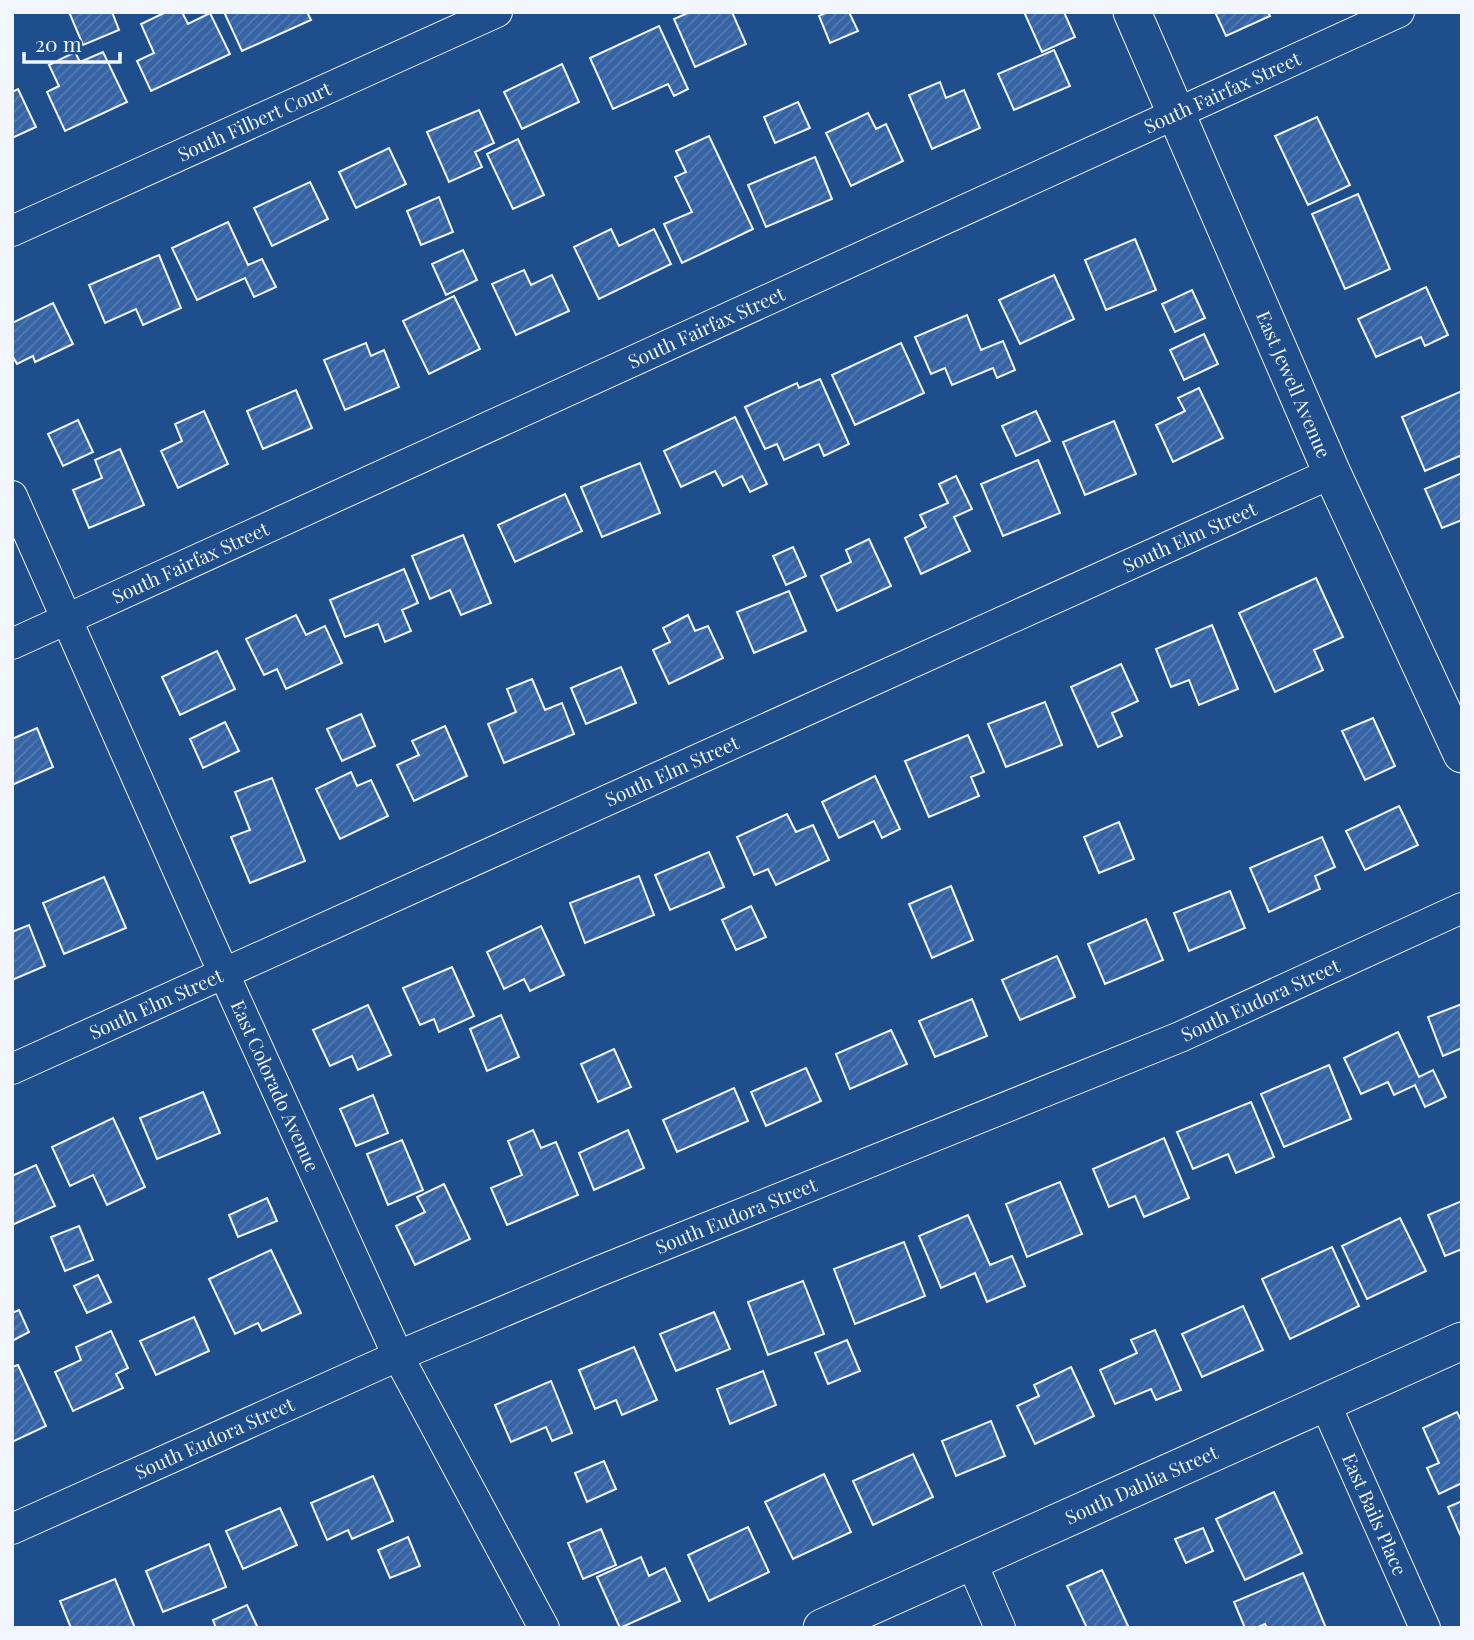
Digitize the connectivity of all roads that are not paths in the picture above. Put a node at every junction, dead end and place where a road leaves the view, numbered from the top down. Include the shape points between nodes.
1 (497, 12) edge
2 (1132, 12) edge
3 (1399, 12) edge
4 (1178, 113) junction
5 (12, 231) edge
6 (1332, 473) junction
7 (12, 496) edge
8 (66, 620) junction
9 (12, 644) edge
10 (1462, 754) edge
11 (1462, 908) edge
12 (224, 974) junction
13 (12, 1069) edge
14 (1462, 1340) edge
15 (398, 1356) junction
16 (1324, 1401) junction
17 (12, 1529) edge
18 (971, 1561) junction
19 (544, 1628) edge
20 (822, 1628) edge
21 (1000, 1628) edge
22 (1425, 1628) edge

1 - 5 street, South Filbert Court
2 - 4 street, East Jewell Avenue
3 - 4 street, South Fairfax Street
4 - 6 street, East Jewell Avenue
4 - 8 street, South Fairfax Street
6 - 10 street, East Jewell Avenue
6 - 12 street, South Elm Street
7 - 8 street, East Colorado Avenue
8 - 9 street, South Fairfax Street
8 - 12 street, East Colorado Avenue
11 - 15 street, South Eudora Street via 1180,1037
12 - 13 street, South Elm Street
12 - 15 street, East Colorado Avenue
14 - 16 street, South Dahlia Street
15 - 17 street, South Eudora Street
15 - 19 street, East Colorado Avenue
16 - 18 street, South Dahlia Street
16 - 22 street, East Bails Place
18 - 20 street, South Dahlia Street
18 - 21 street

